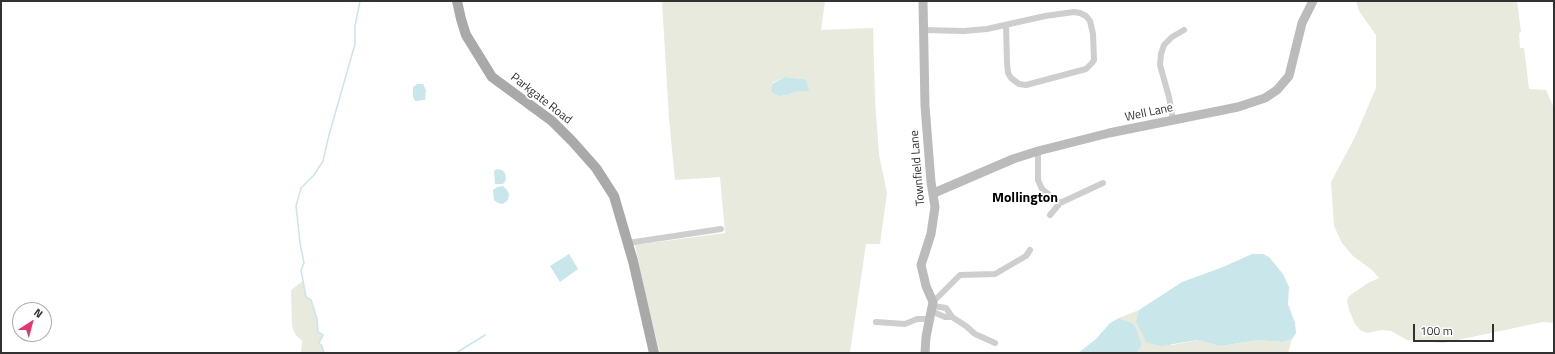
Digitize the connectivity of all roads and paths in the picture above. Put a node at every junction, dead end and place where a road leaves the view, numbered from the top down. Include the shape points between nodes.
1 (457, 1) edge
2 (923, 1) edge
3 (1312, 2) edge
4 (1006, 25) junction
5 (923, 30) junction
6 (1184, 30) dead end
7 (1173, 120) junction
8 (1038, 151) junction
9 (1103, 183) dead end
10 (934, 193) junction
11 (1060, 203) junction
12 (1050, 215) dead end
13 (721, 229) dead end
14 (628, 243) junction
15 (1030, 250) dead end
16 (932, 309) junction
17 (876, 322) dead end
18 (995, 343) dead end
19 (654, 353) edge
20 (925, 353) edge

1 - 14 main road, Parkgate Road via 466,35 492,77 552,121 580,149 606,183 614,196
2 - 5 street, Townfield Lane
3 - 7 street, Well Lane via 1302,23 1289,76 1277,90 1265,98 1238,106
4 - 4 street via 1045,16 1080,13 1090,21 1094,60 1086,69 1026,85 1020,84 1008,73
4 - 5 street via 964,30
5 - 10 street, Townfield Lane via 925,106
6 - 7 street via 1172,37 1161,54 1160,65
7 - 8 street, Well Lane
8 - 10 street, Well Lane
8 - 11 street via 1038,180 1042,189
9 - 11 street
10 - 16 street, Townfield Lane via 935,207 931,234 921,265
11 - 12 street
13 - 14 street
14 - 19 main road, Parkgate Road
15 - 16 street via 1026,256 995,274 960,274
16 - 17 street via 905,324
16 - 18 street via 946,308 975,334 985,336
16 - 20 street, Townfield Lane

